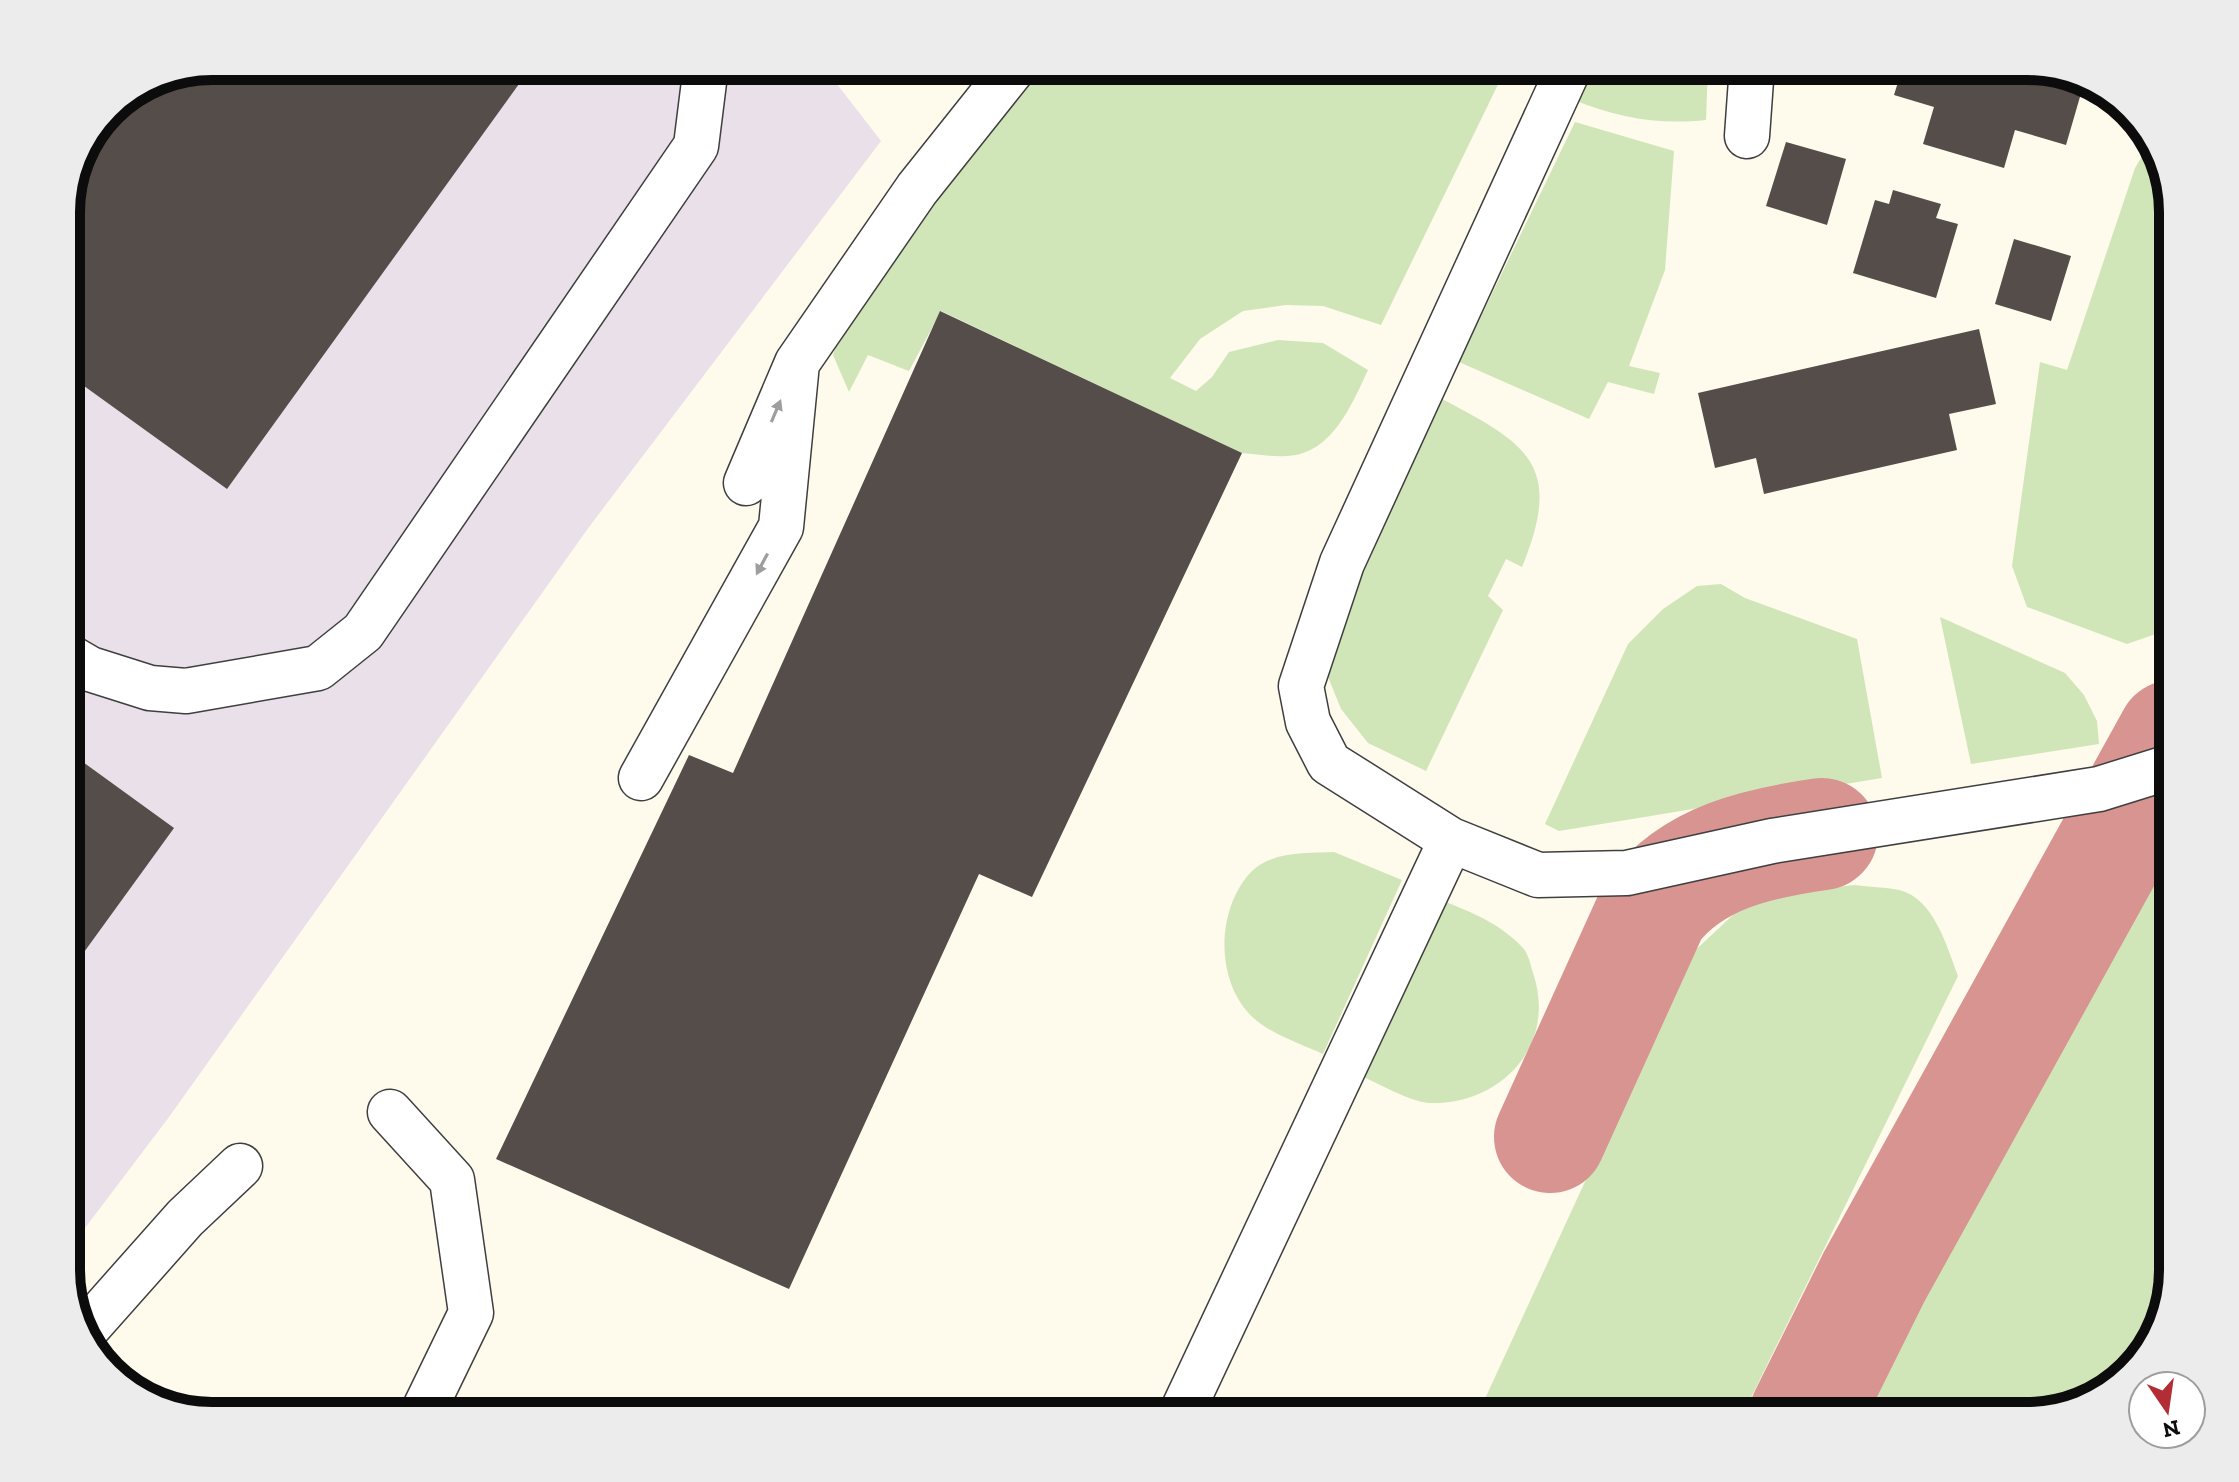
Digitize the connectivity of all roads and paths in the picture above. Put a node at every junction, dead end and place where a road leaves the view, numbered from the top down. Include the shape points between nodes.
1 (704, 80) edge
2 (1004, 80) edge
3 (1564, 80) edge
4 (1751, 80) edge
5 (1747, 136) dead end
6 (797, 363) junction
7 (746, 483) dead end
8 (80, 663) edge
9 (2159, 770) edge
10 (641, 778) dead end
11 (1451, 840) junction
12 (390, 1112) dead end
13 (240, 1166) dead end
14 (92, 1323) edge
15 (428, 1402) edge
16 (1187, 1402) edge

1 - 8 lane via 696,146 363,632 318,668 186,691 150,688
2 - 6 lane via 917,189
3 - 11 lane via 1342,563 1301,686 1308,722 1329,763
4 - 5 lane
7 -> 6 lane
6 -> 10 lane via 781,527
9 - 11 lane via 2099,789 1772,841 1627,873 1538,875
11 - 16 lane
12 - 15 lane via 452,1180 471,1313
13 - 14 lane via 185,1218

